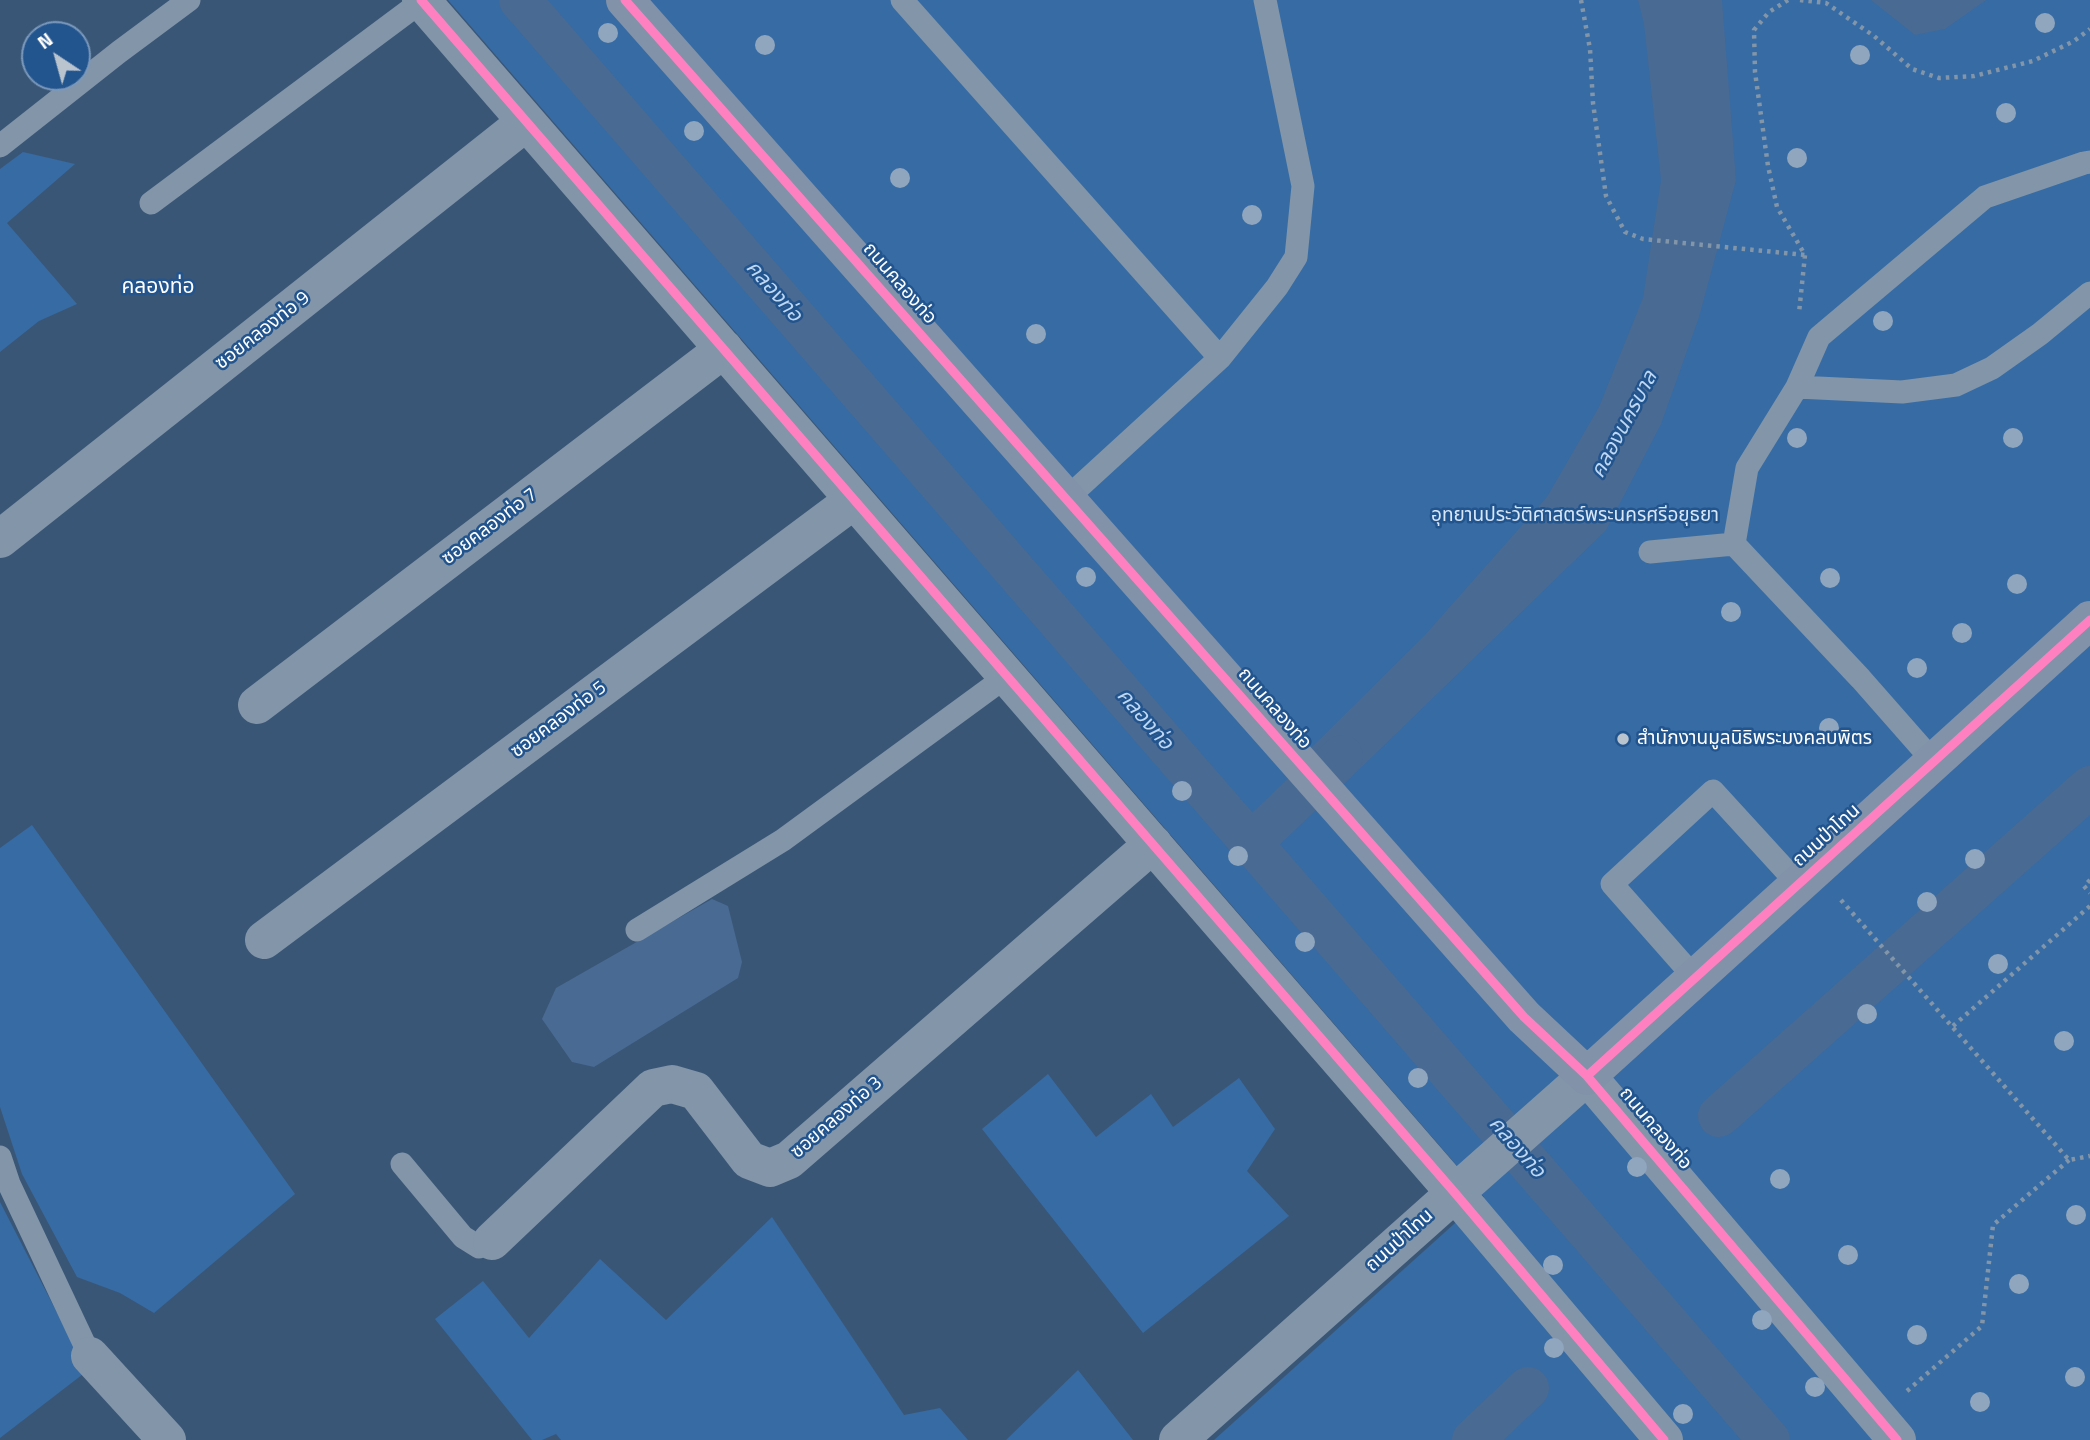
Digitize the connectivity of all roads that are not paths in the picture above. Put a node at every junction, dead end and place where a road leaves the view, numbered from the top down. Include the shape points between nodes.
1 (189, 0) edge
2 (625, 0) edge
3 (902, 0) edge
4 (1265, 0) edge
5 (422, 1) edge
6 (526, 122) junction
7 (0, 146) edge
8 (2090, 162) edge
9 (151, 203) dead end
10 (2090, 293) edge
11 (724, 349) junction
12 (1220, 358) junction
13 (1797, 387) junction
14 (1066, 499) junction
15 (854, 500) junction
16 (0, 540) edge
17 (1734, 544) junction
18 (1650, 552) dead end
19 (2090, 620) edge
20 (1007, 677) junction
21 (257, 705) dead end
22 (1934, 762) junction
23 (1153, 844) junction
24 (1807, 878) junction
25 (637, 930) dead end
26 (264, 940) dead end
27 (1695, 978) junction
28 (1587, 1076) junction
29 (0, 1157) edge
30 (402, 1164) dead end
31 (1462, 1186) junction
32 (492, 1241) joint
33 (90, 1356) joint
34 (1887, 1429) edge
35 (167, 1440) edge
36 (1178, 1440) edge
37 (1664, 1440) edge

1 - 7 lane
2 - 14 main road, ถนนคลองท่อ
3 - 12 lane
4 - 12 lane via 1303,186 1296,257
5 - 6 street
5 - 9 lane
6 - 11 street
6 - 16 street, ซอยคลองท่อ 9
8 - 13 lane via 1985,197 1819,337
10 - 13 lane via 1992,368 1956,385 1902,392
11 - 15 street
11 - 21 street, ซอยคลองท่อ 7
12 - 14 lane
13 - 17 lane via 1746,468
14 - 28 main road, ถนนคลองท่อ via 1524,1017
15 - 20 street
15 - 26 street, ซอยคลองท่อ 5
17 - 18 lane
17 - 22 lane
19 - 22 main road, ถนนป่าโทน
20 - 23 street
20 - 25 lane via 783,840
22 - 24 main road, ถนนป่าโทน
23 - 31 street
23 - 32 street, ซอยคลองท่อ 3 via 789,1160 770,1167 749,1160 696,1091 672,1084 653,1088
24 - 27 main road, ถนนป่าโทน
24 - 27 lane via 1713,791 1612,884
27 - 28 main road, ถนนป่าโทน
28 - 31 street, ถนนป่าโทน
28 - 34 street, ถนนคลองท่อ
29 - 33 lane
30 - 32 lane via 463,1237 479,1247
31 - 36 street, ถนนป่าโทน
31 - 37 street
33 - 35 street

